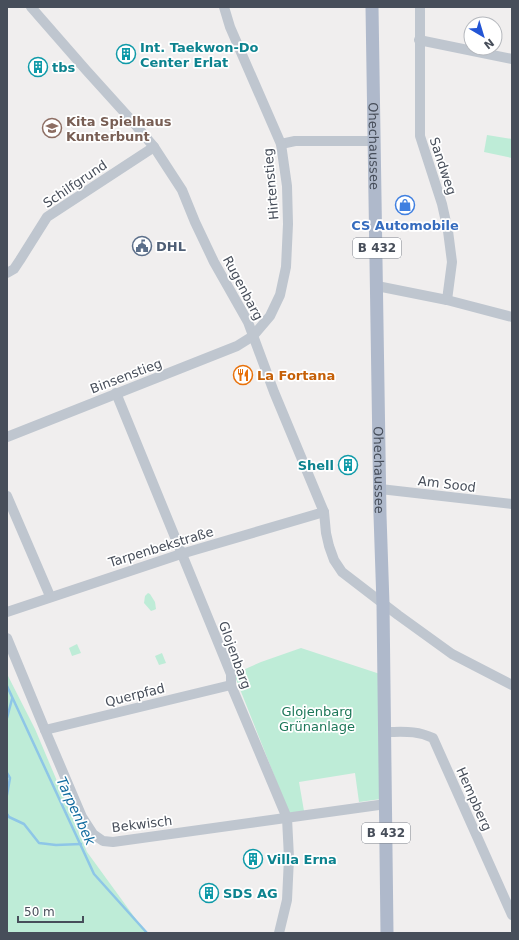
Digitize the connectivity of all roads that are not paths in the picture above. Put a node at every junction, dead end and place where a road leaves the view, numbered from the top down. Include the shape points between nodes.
1 (32, 7) edge
2 (224, 7) edge
3 (372, 7) edge
4 (420, 7) edge
5 (419, 40) junction
6 (512, 59) edge
7 (375, 141) junction
8 (281, 144) junction
9 (154, 147) junction
10 (7, 273) edge
11 (377, 286) junction
12 (447, 300) junction
13 (512, 316) edge
14 (253, 336) junction
15 (116, 393) junction
16 (7, 437) edge
17 (380, 489) junction
18 (7, 496) edge
19 (512, 504) edge
20 (324, 512) junction
21 (181, 554) junction
22 (50, 596) junction
23 (383, 604) junction
24 (7, 612) edge
25 (7, 638) edge
26 (231, 685) junction
27 (512, 685) edge
28 (44, 730) junction
29 (385, 732) junction
30 (386, 804) junction
31 (287, 818) junction
32 (512, 915) edge
33 (279, 933) edge
34 (387, 933) edge

1 - 9 street, Rugenbarg
2 - 8 street, Hirtenstieg via 230,27
3 - 7 main road, Ohechaussee / B 432
4 - 5 street, Sandweg
5 - 6 street
5 - 12 street, Sandweg via 420,136 448,231 452,262
7 - 8 street via 296,141
7 - 11 main road, Ohechaussee / B 432
8 - 14 street, Hirtenstieg via 287,186 286,267 280,295 270,316
9 - 10 street, Schilfgrund via 47,217 20,260
9 - 14 street, Rugenbarg via 182,190 214,262 248,322
11 - 12 street
11 - 17 main road, Ohechaussee / B 432
12 - 13 street
14 - 15 street, Binsenstieg via 237,346
14 - 20 street, Rugenbarg
15 - 16 street, Binsenstieg
15 - 21 street, Glojenbarg
17 - 19 street, Am Sood
17 - 23 main road, Ohechaussee / B 432
18 - 22 street
20 - 21 street, Tarpenbekstraße
20 - 23 street, Rugenbarg via 329,546 334,560 342,572
21 - 22 street, Tarpenbekstraße
21 - 26 street, Glojenbarg via 231,674
22 - 24 street, Tarpenbekstraße
23 - 27 street, Rugenbarg via 452,654
23 - 29 main road, Ohechaussee / B 432
25 - 28 street, Bekwisch
26 - 28 street, Querpfad
26 - 31 street, Glojenbarg
28 - 31 street, Bekwisch via 82,818 93,834 103,841 113,842
29 - 30 main road, Ohechaussee / B 432
29 - 32 street, Hempberg via 414,732 433,738
30 - 31 street, Bekwisch
30 - 34 main road, Ohechaussee / B 432
31 - 33 street, Glojenbarg via 288,900

